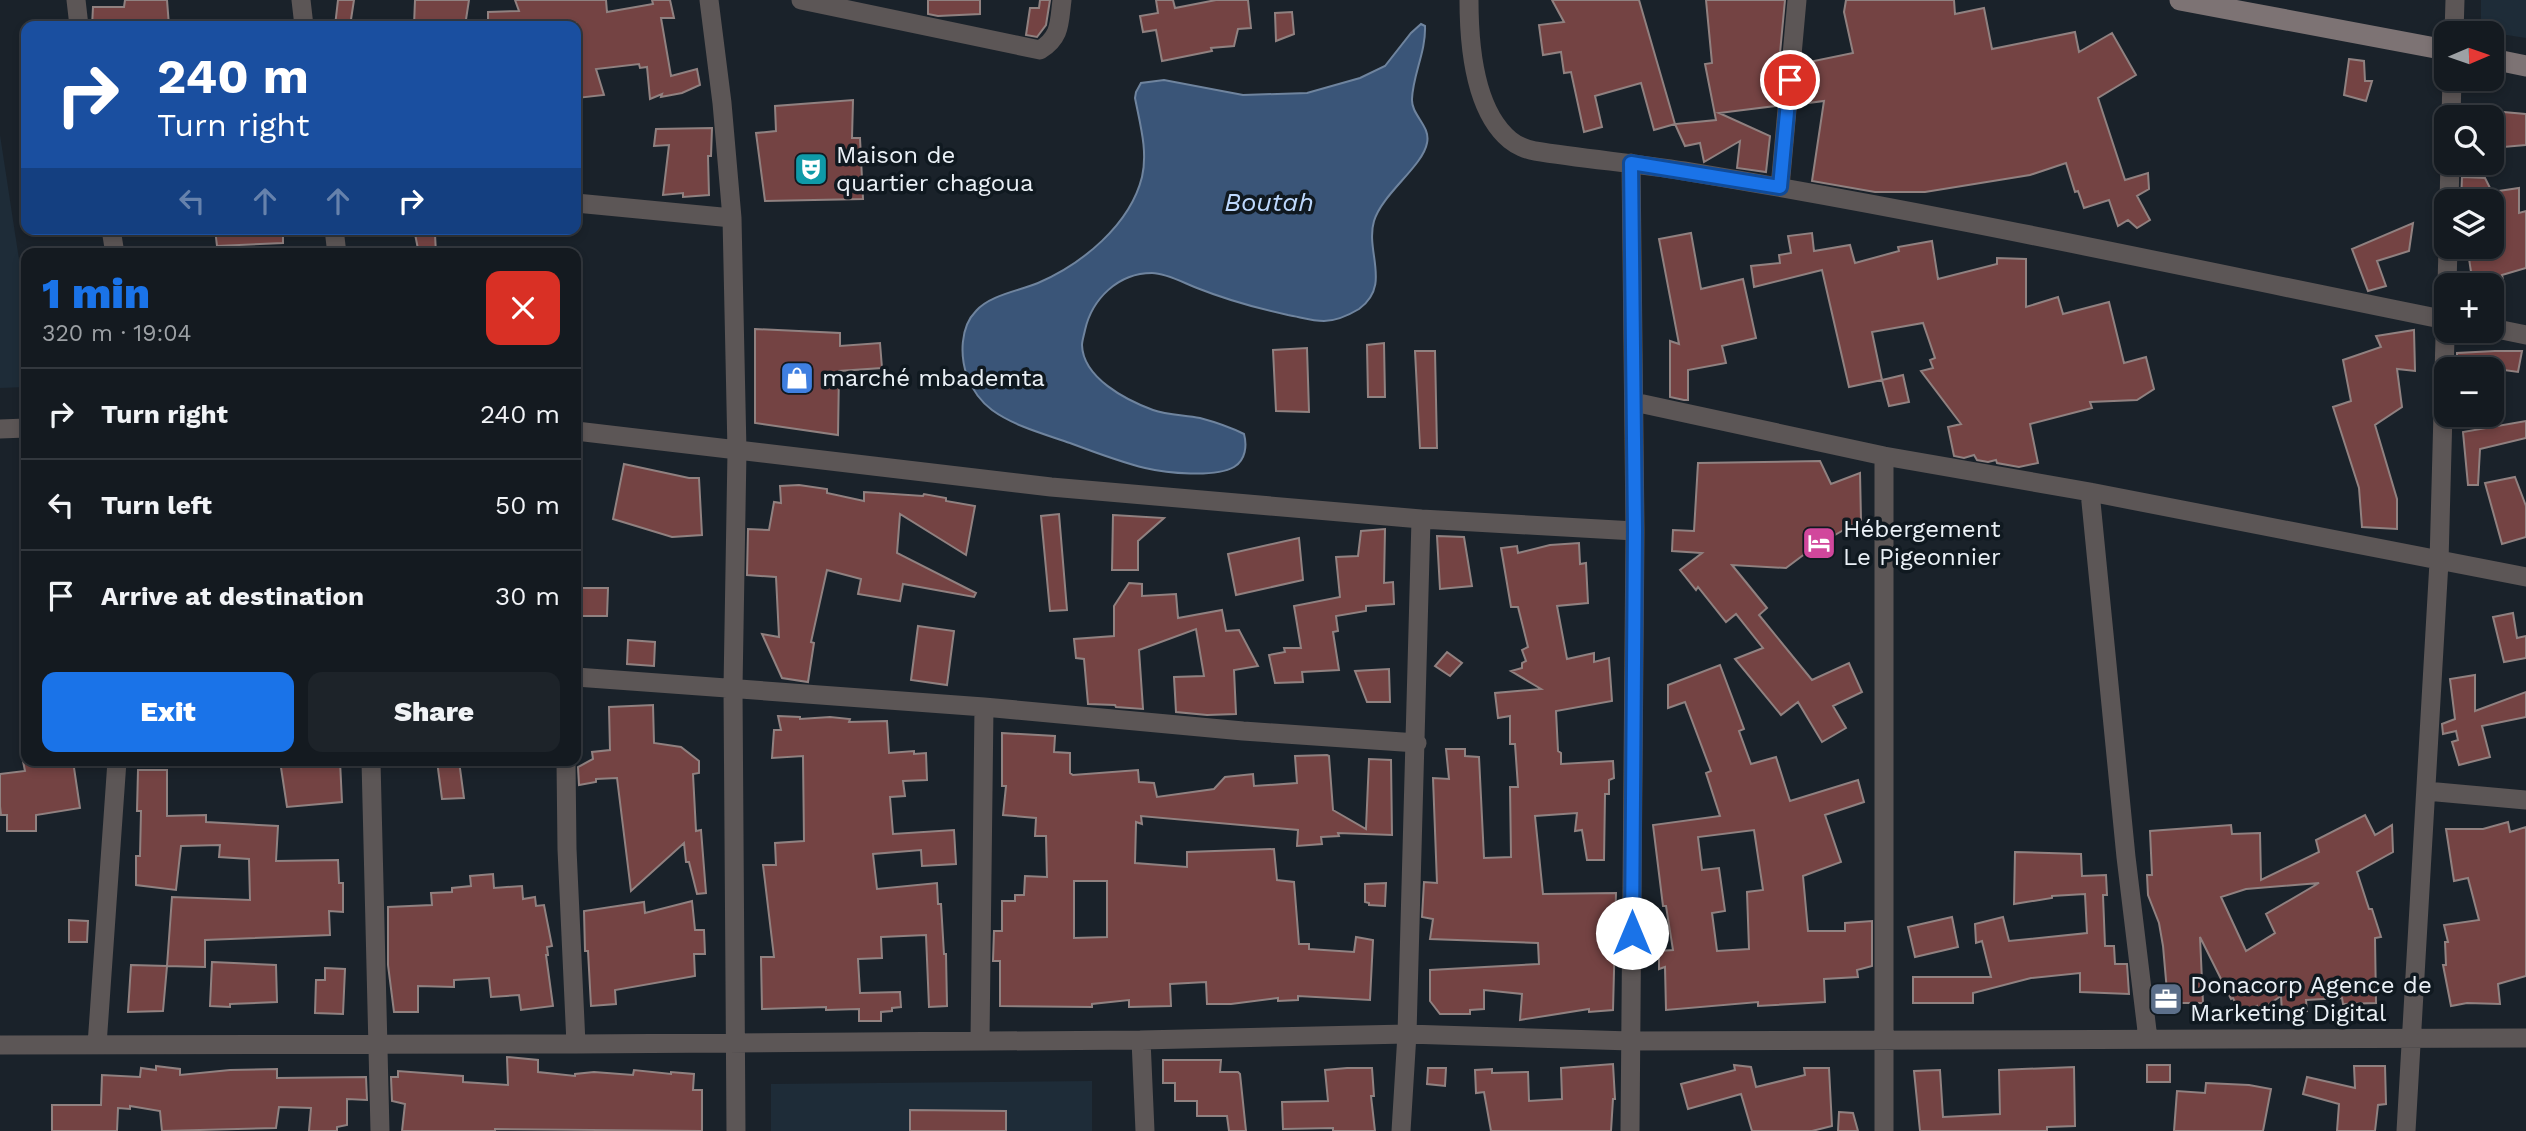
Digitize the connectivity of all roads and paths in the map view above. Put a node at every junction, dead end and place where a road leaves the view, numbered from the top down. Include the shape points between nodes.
1 (76, 0) edge
2 (301, 0) edge
3 (709, 0) edge
4 (801, 0) edge
5 (1062, 0) edge
6 (1469, 0) edge
7 (1797, 0) edge
8 (2179, 0) edge
9 (2455, 0) edge
10 (78, 21) edge
11 (303, 21) edge
12 (2454, 21) edge
13 (2434, 48) edge
14 (2504, 61) edge
15 (2526, 66) edge
16 (1631, 163) junction
17 (1780, 187) junction
18 (581, 203) edge
19 (732, 218) junction
20 (2434, 318) edge
21 (2504, 330) edge
22 (2526, 335) edge
23 (2445, 343) edge
24 (1634, 402) junction
25 (21, 428) edge
26 (0, 429) edge
27 (581, 432) edge
28 (737, 452) junction
29 (1884, 456) junction
30 (2090, 492) junction
31 (1422, 519) junction
32 (1635, 531) junction
33 (2439, 562) junction
34 (2526, 577) edge
35 (581, 677) edge
36 (733, 688) junction
37 (984, 708) junction
38 (1417, 743) junction
39 (117, 766) edge
40 (371, 766) edge
41 (565, 766) edge
42 (2426, 791) junction
43 (2526, 800) edge
44 (1407, 1034) junction
45 (2526, 1038) edge
46 (2410, 1039) junction
47 (980, 1040) junction
48 (1141, 1040) junction
49 (1885, 1040) junction
50 (2148, 1040) junction
51 (1631, 1041) junction
52 (734, 1043) junction
53 (576, 1044) junction
54 (0, 1045) edge
55 (97, 1045) junction
56 (378, 1045) junction
57 (380, 1131) edge
58 (736, 1131) edge
59 (1145, 1131) edge
60 (1401, 1131) edge
61 (1630, 1131) edge
62 (1884, 1131) edge
63 (2406, 1131) edge

1 - 10 street
2 - 11 street
3 - 19 street
4 - 5 street via 1040,50 1054,40
6 - 16 street via 1473,67 1498,126 1511,141 1532,151
7 - 17 street
8 - 13 street
9 - 12 street
14 - 15 street
16 - 17 street
16 - 24 street
17 - 20 street
18 - 19 street
19 - 28 street
21 - 22 street
23 - 33 street
24 - 29 street
24 - 32 street
25 - 26 street
27 - 28 street
28 - 31 street via 1051,487
28 - 36 street
29 - 30 street
29 - 49 street
30 - 33 street
30 - 50 street
31 - 32 street
31 - 38 street
32 - 51 street
33 - 34 street
33 - 42 street
35 - 36 street
36 - 37 street
36 - 52 street
37 - 38 street
37 - 47 street
38 - 44 street
39 - 55 street
40 - 56 street
41 - 53 street
42 - 43 street
42 - 46 street
44 - 48 street
44 - 51 street
44 - 60 street
45 - 46 street
46 - 50 street
46 - 63 street
47 - 48 street
47 - 52 street
48 - 59 street
49 - 50 street
49 - 51 street
49 - 62 street
51 - 61 street
52 - 53 street
52 - 58 street
53 - 56 street
54 - 55 street
55 - 56 street
56 - 57 street

